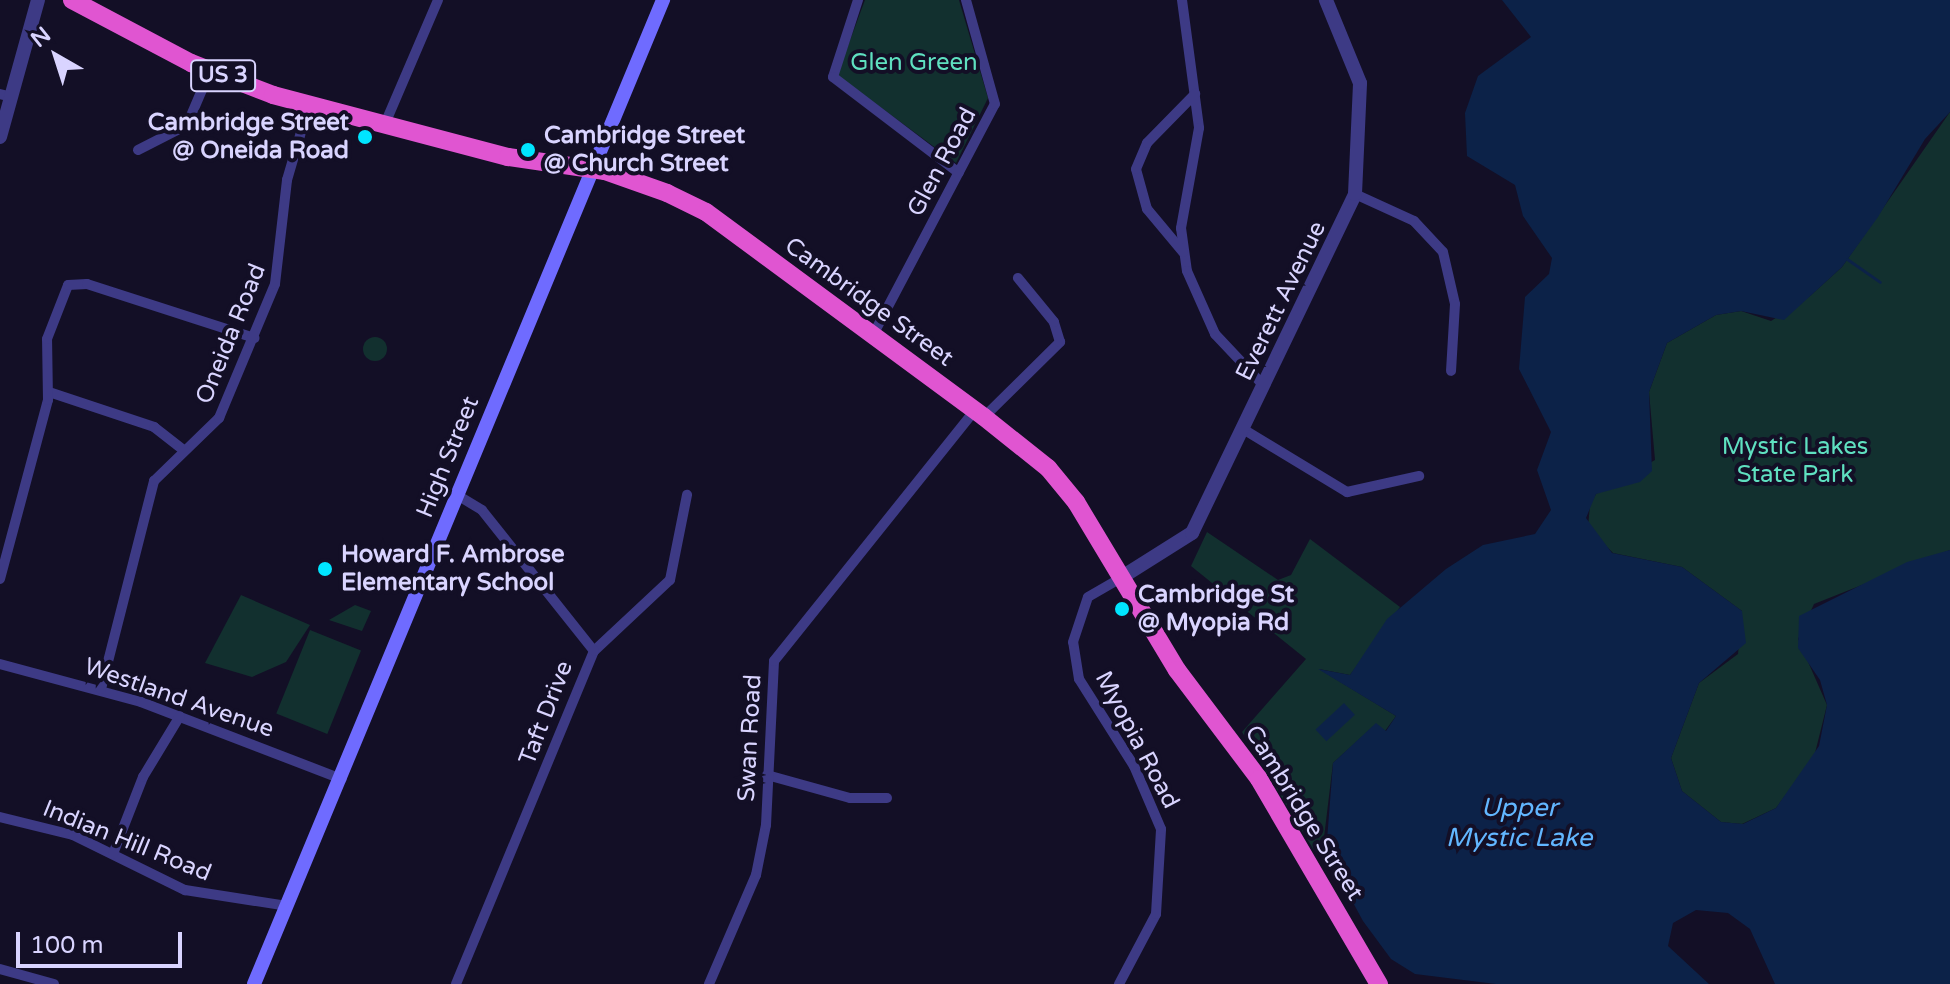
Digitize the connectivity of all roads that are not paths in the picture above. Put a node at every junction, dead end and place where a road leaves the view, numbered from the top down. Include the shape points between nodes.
1 (38, 0) edge
2 (72, 0) edge
3 (438, 0) edge
4 (663, 0) edge
5 (858, 0) edge
6 (966, 0) edge
7 (1182, 0) edge
8 (1326, 0) edge
9 (210, 71) junction
10 (1195, 94) junction
11 (6, 96) edge
12 (309, 105) junction
13 (384, 126) junction
14 (0, 137) edge
15 (138, 150) dead end
16 (592, 168) junction
17 (959, 173) junction
18 (1355, 194) junction
19 (1184, 253) junction
20 (1018, 278) dead end
21 (873, 335) junction
22 (254, 338) junction
23 (1451, 371) dead end
24 (1264, 386) junction
25 (49, 392) junction
26 (980, 414) junction
27 (1243, 429) junction
28 (183, 450) junction
29 (1419, 476) dead end
30 (457, 495) junction
31 (687, 495) dead end
32 (1122, 577) junction
33 (0, 579) edge
34 (594, 651) junction
35 (0, 664) edge
36 (101, 689) junction
37 (180, 716) junction
38 (767, 775) junction
39 (342, 779) junction
40 (887, 798) dead end
41 (0, 817) edge
42 (113, 854) junction
43 (287, 906) junction
44 (0, 969) edge
45 (1372, 981) edge
46 (54, 984) edge
47 (254, 984) edge
48 (456, 984) edge
49 (709, 984) edge
50 (1119, 984) edge

1 - 11 street
2 - 9 highway, Cambridge Street / US 3
3 - 13 street
4 - 16 main road, High Street
5 - 17 street via 833,77 843,92
6 - 17 street, Glen Road via 995,104
7 - 10 street
8 - 18 street, Everett Avenue via 1360,83
9 - 12 highway, Cambridge Street / US 3
9 - 15 street via 187,125
10 - 19 street via 1199,128 1181,228
10 - 19 street via 1147,143 1136,169 1147,209
11 - 14 street
12 - 13 highway, Cambridge Street / US 3
12 - 22 street, Oneida Road via 285,191 280,266
13 - 16 highway, Cambridge Street / US 3 via 508,157
16 - 21 highway, Cambridge Street / US 3 via 706,212
16 - 30 main road, High Street
17 - 21 street, Glen Road
18 - 23 street via 1414,221 1443,252 1455,304
18 - 24 street, Everett Avenue
19 - 24 street via 1197,306
20 - 26 street, Swan Road via 1054,322 1060,342
21 - 26 highway, Cambridge Street / US 3
22 - 25 street via 87,284 68,285 45,347
22 - 28 street, Oneida Road via 219,418
24 - 27 street, Everett Avenue
25 - 28 street via 154,427
25 - 33 street
26 - 32 highway, Cambridge Street / US 3 via 1056,476
26 - 38 street, Swan Road via 778,654
27 - 29 street via 1347,492
27 - 32 street, Everett Avenue via 1192,533
28 - 36 street, Oneida Road via 150,490
30 - 34 street, Taft Drive via 482,510
30 - 39 main road, High Street
31 - 34 street via 670,580
32 - 45 highway, Cambridge Street / US 3 via 1177,670 1259,779
32 - 50 street, Myopia Road via 1088,597 1073,642 1079,679 1134,766 1161,829 1156,914
34 - 48 street, Taft Drive
35 - 36 street, Westland Avenue
36 - 37 street, Westland Avenue
37 - 39 street, Westland Avenue
37 - 42 street via 143,777
38 - 40 street via 850,798
38 - 49 street, Swan Road via 756,875
39 - 43 main road, High Street
41 - 42 street, Indian Hill Road via 59,830
42 - 43 street, Indian Hill Road via 201,895
43 - 47 main road, High Street
44 - 46 street

